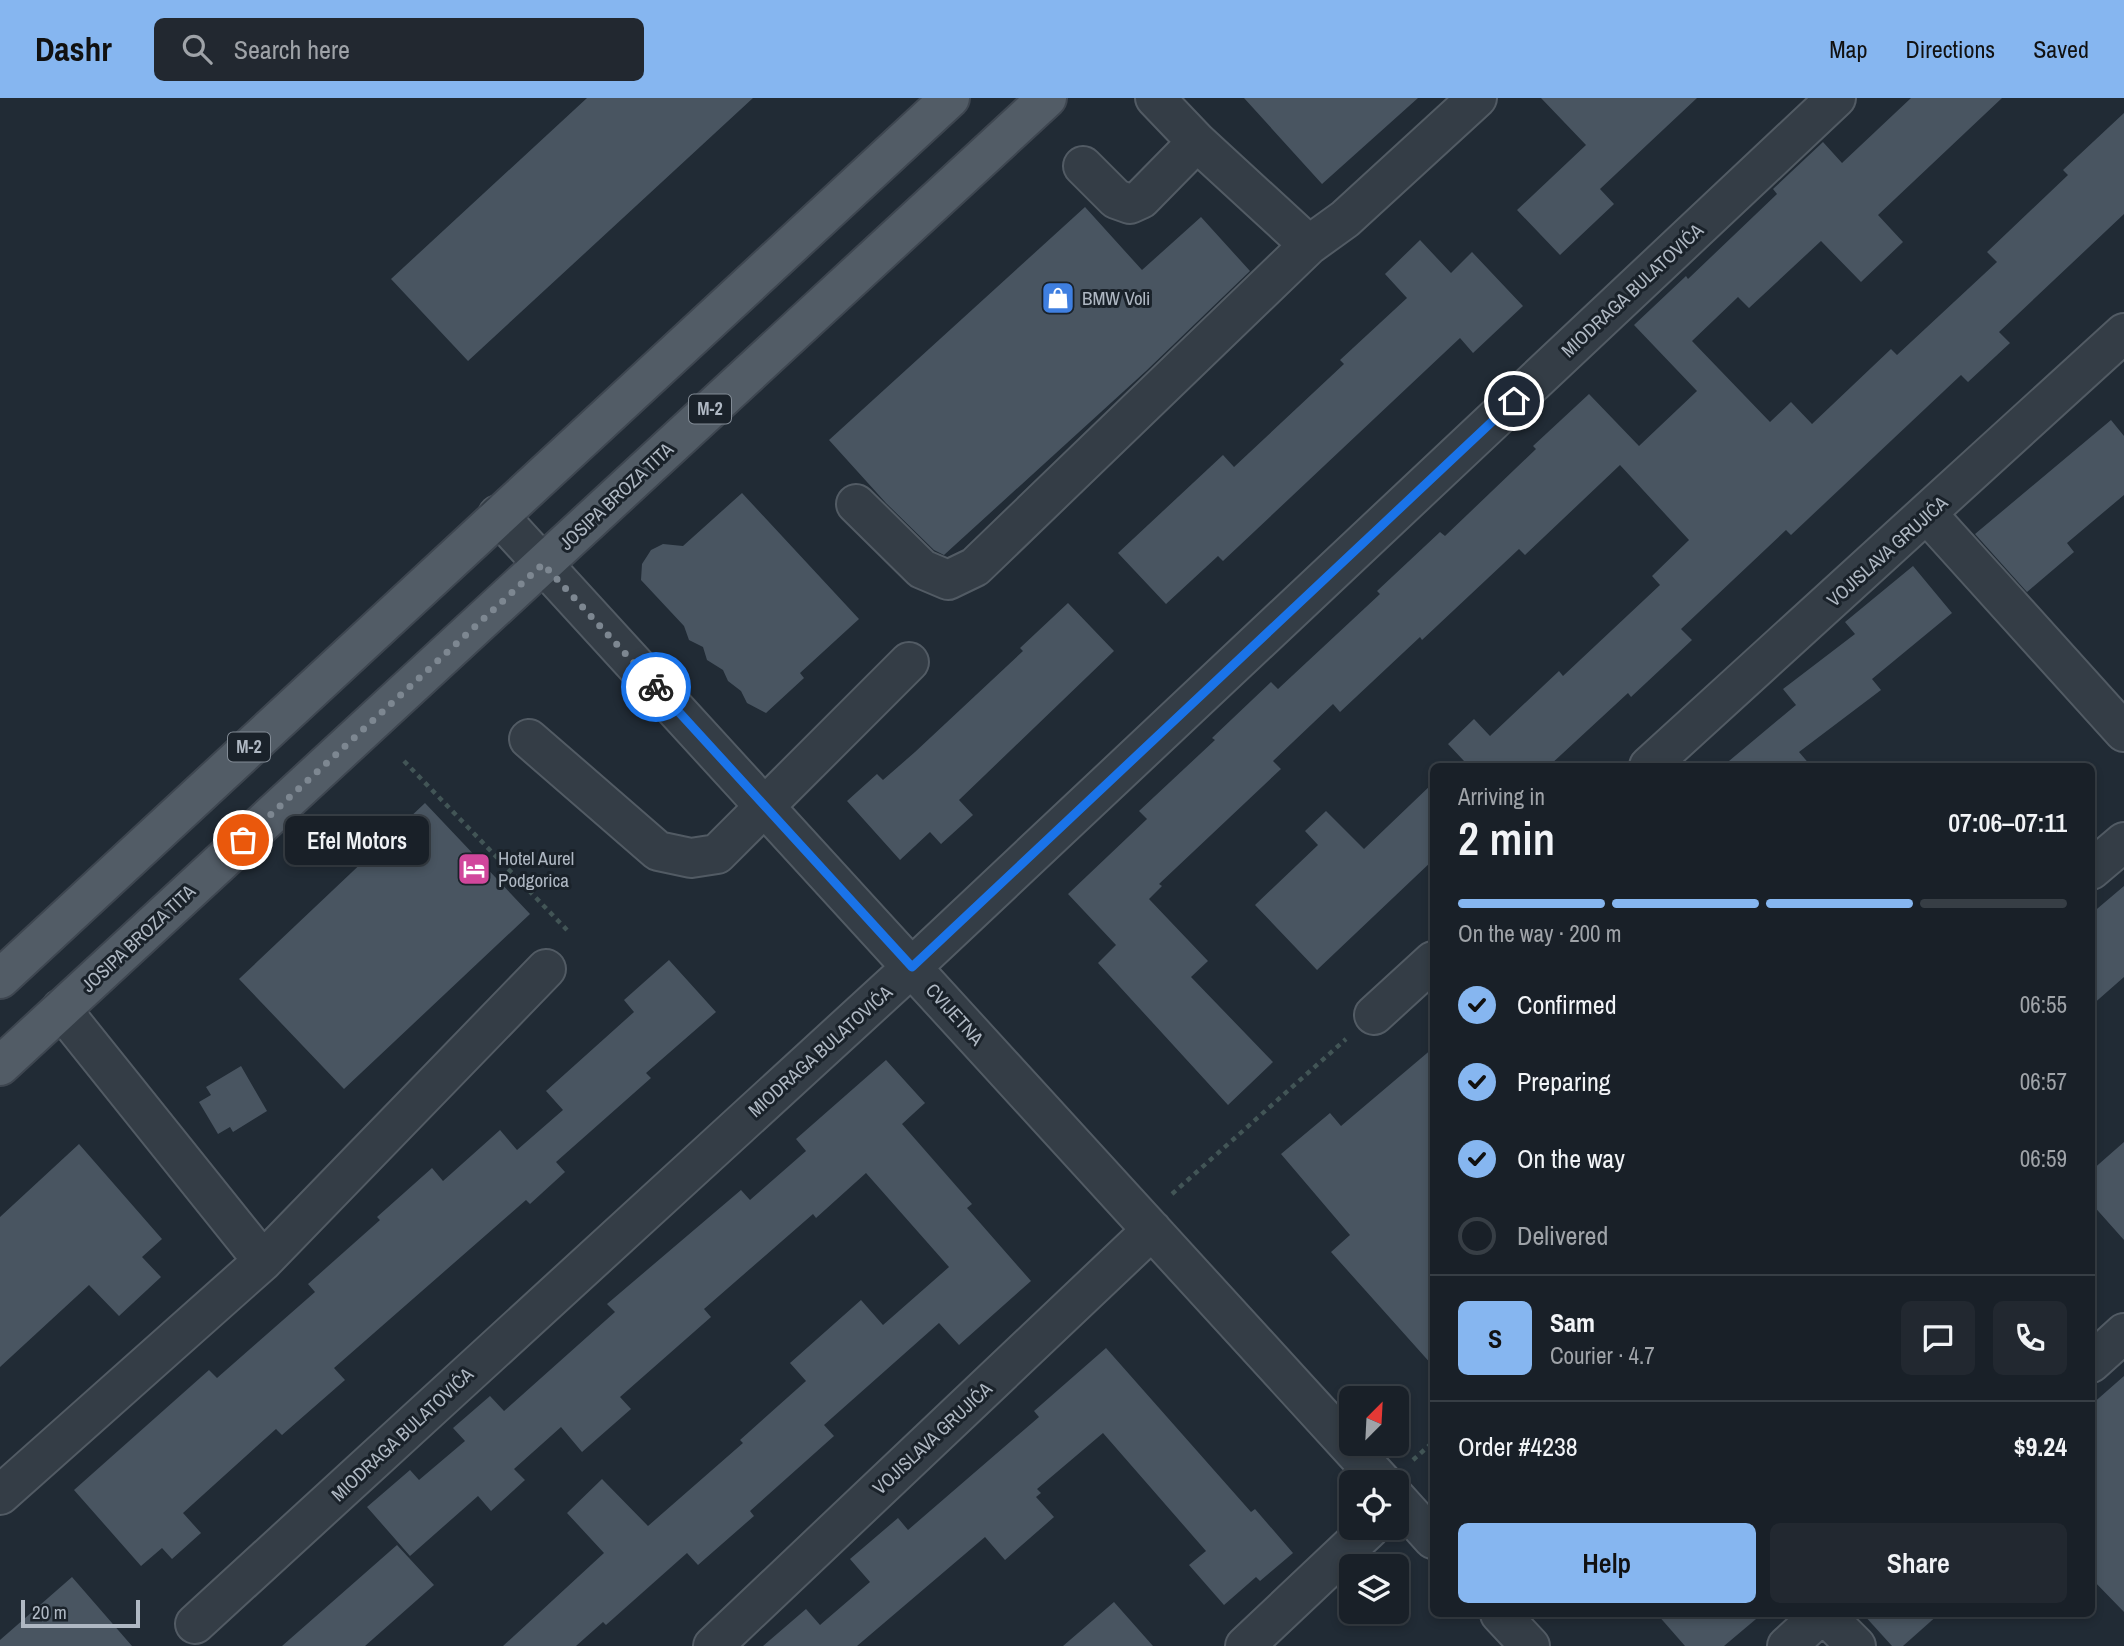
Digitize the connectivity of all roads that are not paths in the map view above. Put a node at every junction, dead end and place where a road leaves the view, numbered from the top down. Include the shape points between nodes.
1 (950, 98) edge
2 (1047, 98) edge
3 (1155, 98) edge
4 (1478, 98) edge
5 (1836, 98) edge
6 (1197, 142) junction
7 (1083, 166) dead end
8 (1310, 245) junction
9 (2124, 333) edge
10 (856, 504) dead end
11 (498, 515) junction
12 (1927, 515) junction
13 (543, 564) junction
14 (909, 662) dead end
15 (2124, 732) edge
16 (529, 739) dead end
17 (1652, 763) edge
18 (765, 804) junction
19 (2124, 842) edge
20 (2095, 867) edge
21 (1430, 964) edge
22 (912, 967) junction
23 (546, 969) dead end
24 (0, 979) edge
25 (61, 1009) junction
26 (1374, 1015) road end
27 (0, 1066) edge
28 (1147, 1225) junction
29 (263, 1261) junction
30 (2124, 1333) edge
31 (2095, 1359) edge
32 (1370, 1470) edge
33 (0, 1495) edge
34 (1409, 1513) edge
35 (1430, 1536) edge
36 (1357, 1540) edge
37 (1503, 1617) edge
38 (1820, 1617) edge
39 (1826, 1617) edge
40 (195, 1623) dead end
41 (713, 1646) edge
42 (1245, 1646) edge
43 (1530, 1646) edge
44 (1787, 1646) edge
45 (1856, 1646) edge

1 - 11 main road, M-2
2 - 13 main road, JOSIPA BROZA TITA / M-2
3 - 6 street
4 - 8 street
5 - 22 street, MIODRAGA BULATOVIĆA
6 - 7 street via 1141,199 1130,204 1116,199
6 - 8 street
8 - 10 street via 975,567 948,580 922,569
9 - 12 street, VOJISLAVA GRUJIĆA
11 - 13 street, CVIJETNA
11 - 24 main road, M-2
12 - 15 street
12 - 17 street, VOJISLAVA GRUJIĆA
13 - 18 street, CVIJETNA
13 - 25 main road, JOSIPA BROZA TITA / M-2
14 - 18 street
16 - 18 street via 658,851 691,858 717,855
18 - 22 street, CVIJETNA
19 - 20 street
21 - 26 street
22 - 28 street, CVIJETNA
22 - 40 street, MIODRAGA BULATOVIĆA
23 - 29 street
25 - 27 main road, JOSIPA BROZA TITA / M-2
25 - 29 street
28 - 32 street, CVIJETNA
28 - 41 street, VOJISLAVA GRUJIĆA
29 - 33 street
30 - 31 street
34 - 35 street, CVIJETNA
36 - 42 street
37 - 43 street
38 - 44 street
39 - 45 street

